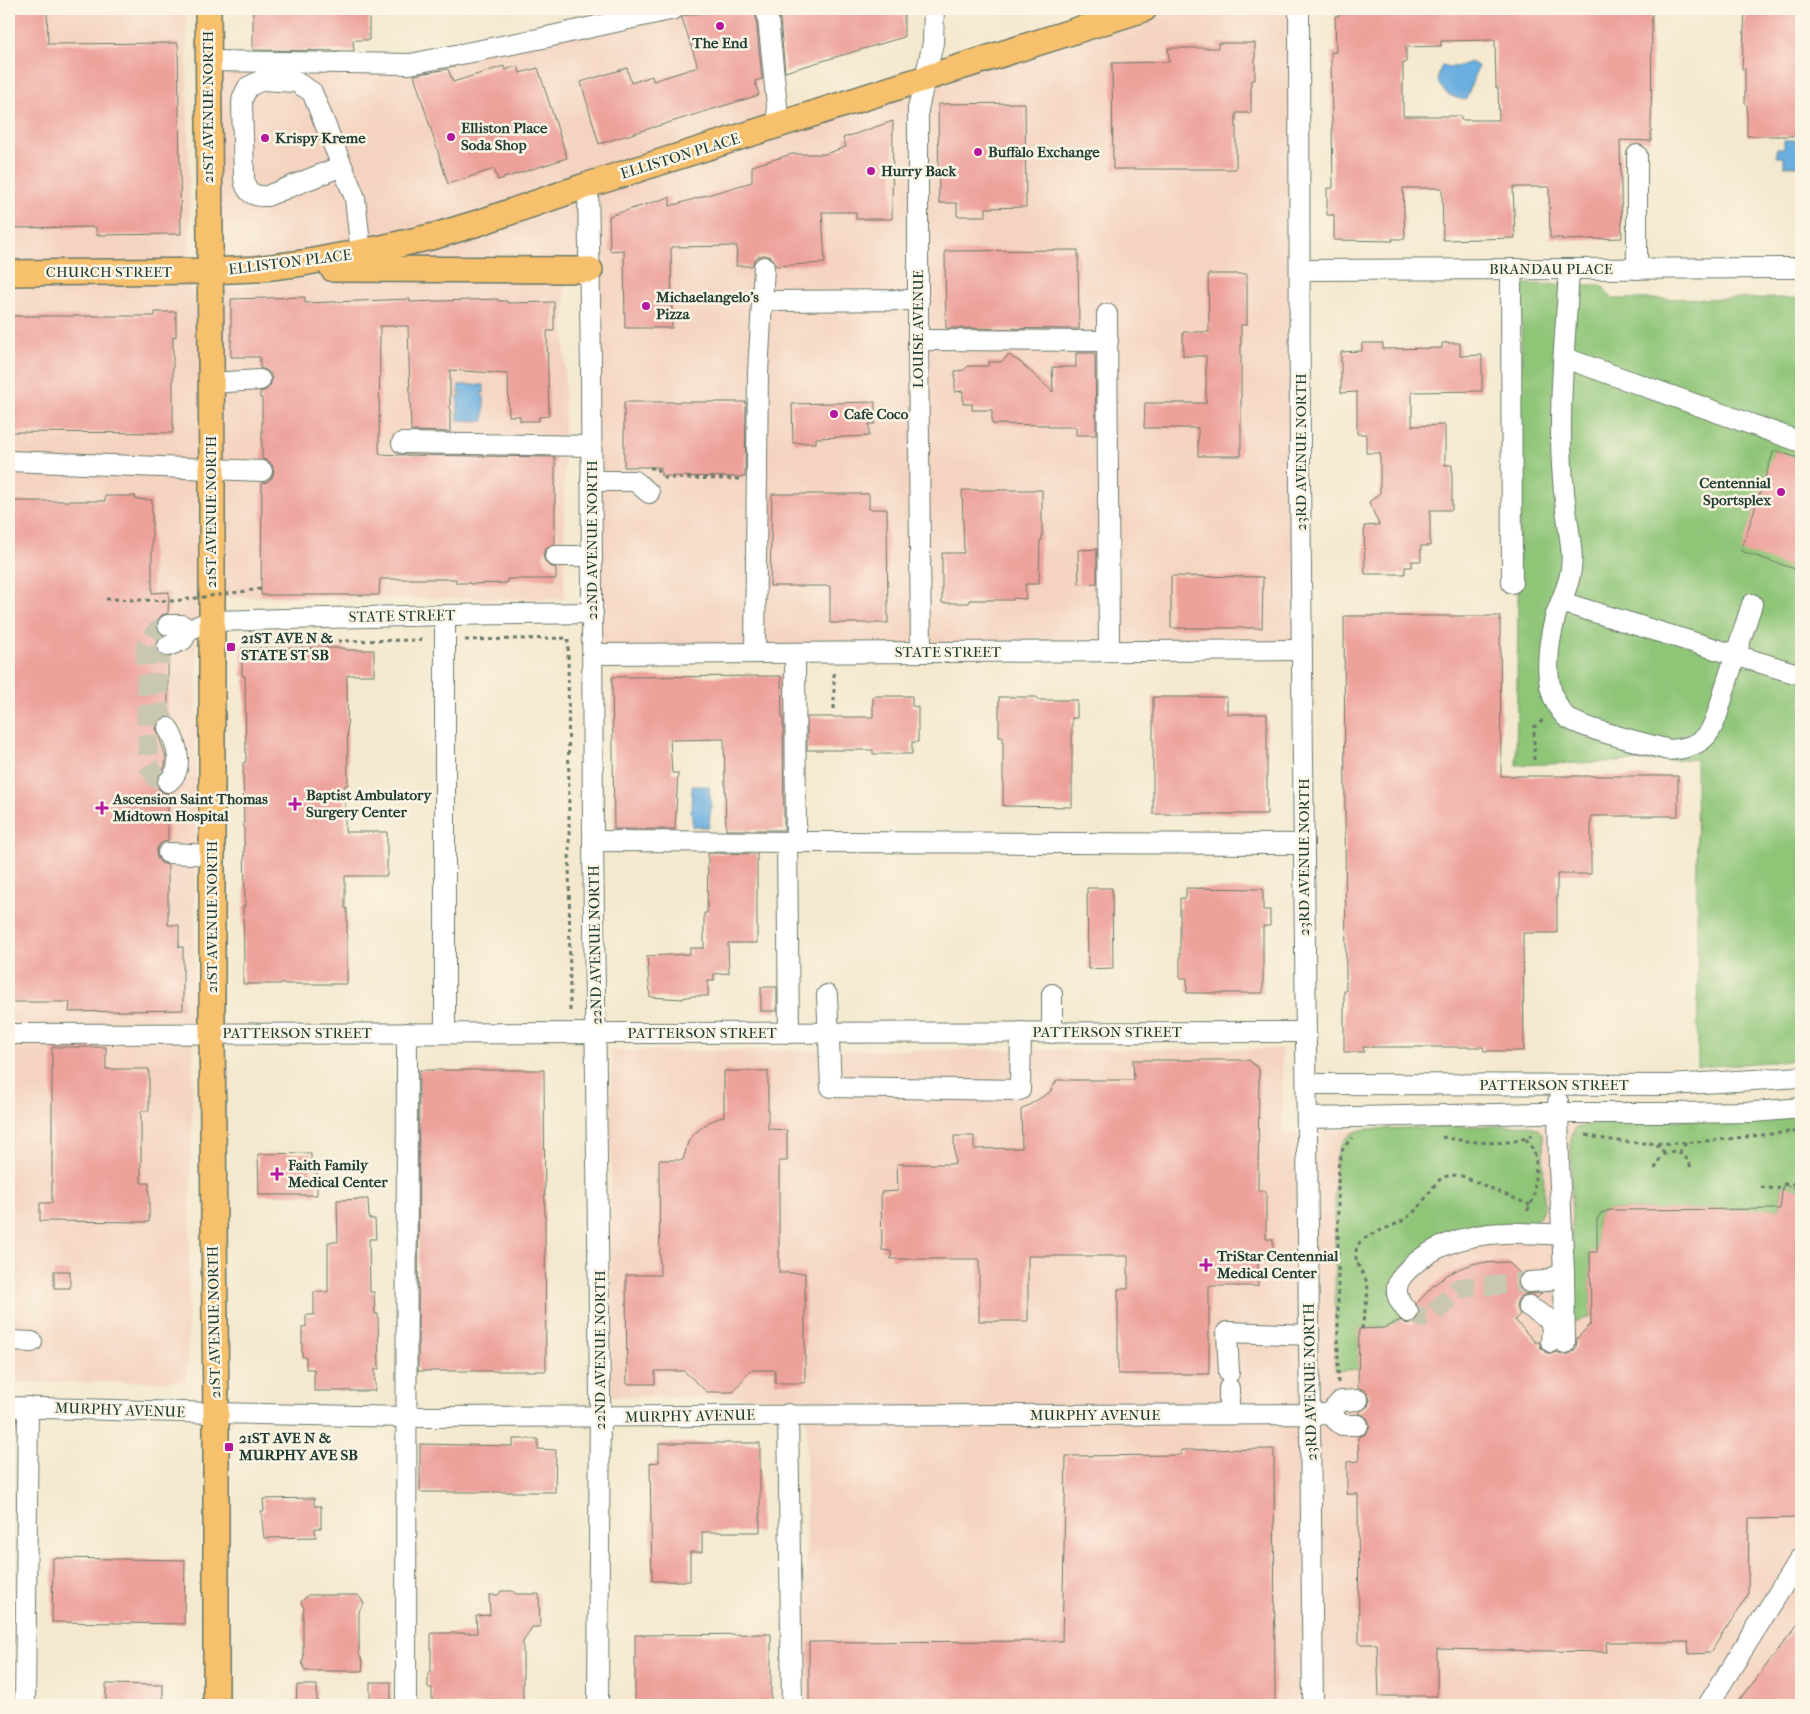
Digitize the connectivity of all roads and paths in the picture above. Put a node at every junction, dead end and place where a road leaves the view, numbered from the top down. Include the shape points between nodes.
1 (208, 9) edge
2 (674, 9) edge
3 (766, 9) edge
4 (934, 9) edge
5 (1144, 9) edge
6 (1299, 9) edge
7 (208, 61) junction
8 (925, 79) junction
9 (779, 125) junction
10 (1637, 155) dead end
11 (342, 166) junction
12 (588, 185) junction
13 (361, 253) junction
14 (764, 267) dead end
15 (1801, 268) edge
16 (256, 269) junction
17 (1569, 269) junction
18 (1637, 269) junction
19 (590, 270) junction
20 (1301, 270) junction
21 (1511, 270) junction
22 (209, 271) junction
23 (9, 272) edge
24 (919, 300) junction
25 (763, 301) junction
26 (1107, 314) dead end
27 (918, 340) junction
28 (1108, 341) junction
29 (1565, 358) junction
30 (260, 380) dead end
31 (210, 383) junction
32 (1801, 442) edge
33 (402, 443) dead end
34 (591, 446) junction
35 (9, 461) edge
36 (648, 468) dead end
37 (212, 470) junction
38 (262, 471) dead end
39 (732, 479) dead end
40 (591, 481) junction
41 (649, 493) dead end
42 (555, 556) dead end
43 (592, 556) junction
44 (1512, 583) dead end
45 (261, 589) dead end
46 (106, 600) dead end
47 (1561, 602) junction
48 (1752, 604) dead end
49 (592, 613) junction
50 (445, 615) junction
51 (168, 625) dead end
52 (188, 630) junction
53 (211, 632) junction
54 (445, 640) junction
55 (168, 646) tunnel mouth
56 (1302, 650) junction
57 (1109, 651) junction
58 (921, 652) junction
59 (755, 653) junction
60 (795, 653) junction
61 (593, 654) junction
62 (1735, 655) junction
63 (834, 672) dead end
64 (1801, 675) edge
65 (1560, 707) junction
66 (834, 709) dead end
67 (168, 728) tunnel mouth
68 (1534, 760) dead end
69 (168, 782) dead end
70 (593, 841) junction
71 (791, 842) junction
72 (1304, 844) junction
73 (168, 853) dead end
74 (212, 855) junction
75 (1052, 994) dead end
76 (827, 995) dead end
77 (570, 1013) dead end
78 (445, 1032) junction
79 (596, 1032) junction
80 (1021, 1032) junction
81 (1052, 1032) junction
82 (1306, 1032) junction
83 (212, 1033) junction
84 (407, 1033) junction
85 (789, 1033) junction
86 (829, 1033) junction
87 (9, 1034) edge
88 (1801, 1077) edge
89 (1307, 1084) junction
90 (1558, 1085) junction
91 (1801, 1108) edge
92 (1558, 1113) junction
93 (1307, 1118) junction
94 (1801, 1131) edge
95 (1538, 1132) dead end
96 (1581, 1133) dead end
97 (1358, 1135) dead end
98 (1437, 1136) dead end
99 (1526, 1139) junction
100 (1686, 1142) junction
101 (1655, 1143) junction
102 (1679, 1153) junction
103 (1666, 1154) junction
104 (1655, 1169) dead end
105 (1691, 1169) dead end
106 (1801, 1179) edge
107 (1761, 1187) dead end
108 (1530, 1205) junction
109 (1524, 1217) dead end
110 (1562, 1234) junction
111 (1564, 1273) junction
112 (1529, 1282) tunnel mouth
113 (1528, 1306) dead end
114 (1408, 1312) dead end
115 (1362, 1329) dead end
116 (1310, 1335) junction
117 (9, 1341) edge
118 (32, 1342) dead end
119 (1338, 1388) dead end
120 (1358, 1400) dead end
121 (18, 1407) edge
122 (216, 1414) junction
123 (788, 1414) junction
124 (1230, 1414) junction
125 (1320, 1414) junction
126 (407, 1417) junction
127 (600, 1417) junction
128 (1358, 1425) dead end
129 (1801, 1557) edge
130 (25, 1705) edge
131 (216, 1705) edge
132 (406, 1705) edge
133 (598, 1705) edge
134 (792, 1705) edge
135 (1313, 1705) edge
136 (1708, 1705) edge

1 - 7 main road, 21ST AVENUE NORTH
2 - 7 street via 410,64
3 - 9 street
4 - 8 street, LOUISE AVENUE via 933,43
5 - 8 main road, ELLISTON PLACE
6 - 20 street, 23RD AVENUE NORTH
7 - 22 main road, 21ST AVENUE NORTH
8 - 9 main road, ELLISTON PLACE
8 - 24 street, LOUISE AVENUE via 918,109
9 - 12 main road, ELLISTON PLACE
10 - 18 street
11 - 11 street via 314,95 303,85 262,80 248,87 242,103 245,186 250,193 268,196
11 - 13 street via 354,198
12 - 13 main road, ELLISTON PLACE via 435,236
12 - 19 street, 22ND AVENUE NORTH
13 - 16 main road, ELLISTON PLACE
14 - 25 street
15 - 18 street, BRANDAU PLACE
16 - 19 main road
16 - 22 main road, ELLISTON PLACE
17 - 18 street, BRANDAU PLACE
17 - 21 street, BRANDAU PLACE
17 - 29 street
19 - 34 street, 22ND AVENUE NORTH
20 - 21 street, BRANDAU PLACE
20 - 56 street, 23RD AVENUE NORTH
21 - 44 street
22 - 23 main road, CHURCH STREET
22 - 31 main road, 21ST AVENUE NORTH
24 - 25 street
24 - 27 street, LOUISE AVENUE
25 - 59 street via 758,373
26 - 28 street
27 - 28 street
27 - 58 street, LOUISE AVENUE
28 - 57 street
29 - 32 street
29 - 47 street via 1562,466 1572,547 1570,576
30 - 31 street
31 - 37 main road, 21ST AVENUE NORTH
33 - 34 street
34 - 40 street, 22ND AVENUE NORTH
35 - 37 street
36 - 39 path via 658,468 658,478
37 - 38 street
37 - 53 main road, 21ST AVENUE NORTH
40 - 41 street via 635,481
40 - 43 street, 22ND AVENUE NORTH
42 - 43 street
43 - 49 street, 22ND AVENUE NORTH
45 - 46 path, bridge via 174,601
47 - 62 street
47 - 65 street via 1550,646 1550,688
48 - 62 street
49 - 50 street, STATE STREET
49 - 61 street, 22ND AVENUE NORTH
50 - 53 street, STATE STREET
50 - 54 street
51 - 52 street via 182,625
52 - 53 street, STATE STREET
52 - 55 street, STATE STREET via 183,640
53 - 54 path
53 - 74 main road, 21ST AVENUE NORTH
54 - 77 path via 568,638
54 - 78 street
56 - 57 street, STATE STREET
56 - 72 street, 23RD AVENUE NORTH
57 - 58 street, STATE STREET
58 - 60 street, STATE STREET
59 - 60 street, STATE STREET
59 - 61 street, STATE STREET
60 - 71 street
61 - 70 street, 22ND AVENUE NORTH
62 - 64 street
62 - 65 street via 1710,730 1703,739 1688,747 1669,750 1579,725 1566,717
63 - 66 path
65 - 68 path via 1534,727
67 - 69 street via 176,744 178,770
70 - 71 street
70 - 79 street, 22ND AVENUE NORTH
71 - 72 street
71 - 85 street
72 - 82 street, 23RD AVENUE NORTH
73 - 74 street
74 - 83 main road, 21ST AVENUE NORTH
75 - 81 street
76 - 86 street
78 - 79 street, PATTERSON STREET
78 - 84 street, PATTERSON STREET
79 - 85 street, PATTERSON STREET
79 - 127 street, 22ND AVENUE NORTH
80 - 81 street, PATTERSON STREET
80 - 86 street, PATTERSON STREET
80 - 86 street via 1020,1090 830,1087
81 - 82 street, PATTERSON STREET
82 - 89 street, 23RD AVENUE NORTH
83 - 84 street, PATTERSON STREET
83 - 87 street, PATTERSON STREET
83 - 122 main road, 21ST AVENUE NORTH
84 - 126 street
85 - 86 street, PATTERSON STREET
88 - 90 street, PATTERSON STREET via 1670,1085
89 - 90 street, PATTERSON STREET
89 - 93 street, 23RD AVENUE NORTH
90 - 92 street
91 - 92 street via 1672,1114
92 - 93 street
92 - 110 street
93 - 116 street, 23RD AVENUE NORTH
94 - 100 path
95 - 99 path
96 - 101 path via 1621,1142
97 - 119 path via 1343,1148 1338,1167
98 - 99 path via 1476,1142
99 - 108 path via 1536,1157 1534,1195
100 - 101 path
100 - 102 path
101 - 103 path
102 - 103 path
102 - 105 path via 1688,1159
103 - 104 path via 1658,1160
106 - 107 path via 1777,1189
108 - 109 path
108 - 115 path via 1462,1176 1441,1178 1409,1216 1358,1244 1355,1252 1357,1262 1368,1291
110 - 111 street
110 - 114 street via 1478,1235 1451,1242 1425,1254 1398,1282 1400,1303
111 - 112 street via 1545,1281
111 - 113 street via 1558,1343 1549,1319
116 - 124 street via 1227,1332
116 - 125 street, 23RD AVENUE NORTH
117 - 118 street
120 - 125 street via 1341,1401
121 - 122 street, MURPHY AVENUE
121 - 130 street
122 - 126 street, MURPHY AVENUE
122 - 131 main road, 21ST AVENUE NORTH
123 - 124 street, MURPHY AVENUE
123 - 127 street, MURPHY AVENUE
123 - 134 street
124 - 125 street, MURPHY AVENUE
125 - 128 street via 1342,1425
125 - 135 street, 23RD AVENUE NORTH
126 - 127 street, MURPHY AVENUE
126 - 132 street
127 - 133 street, 22ND AVENUE NORTH
129 - 136 street

